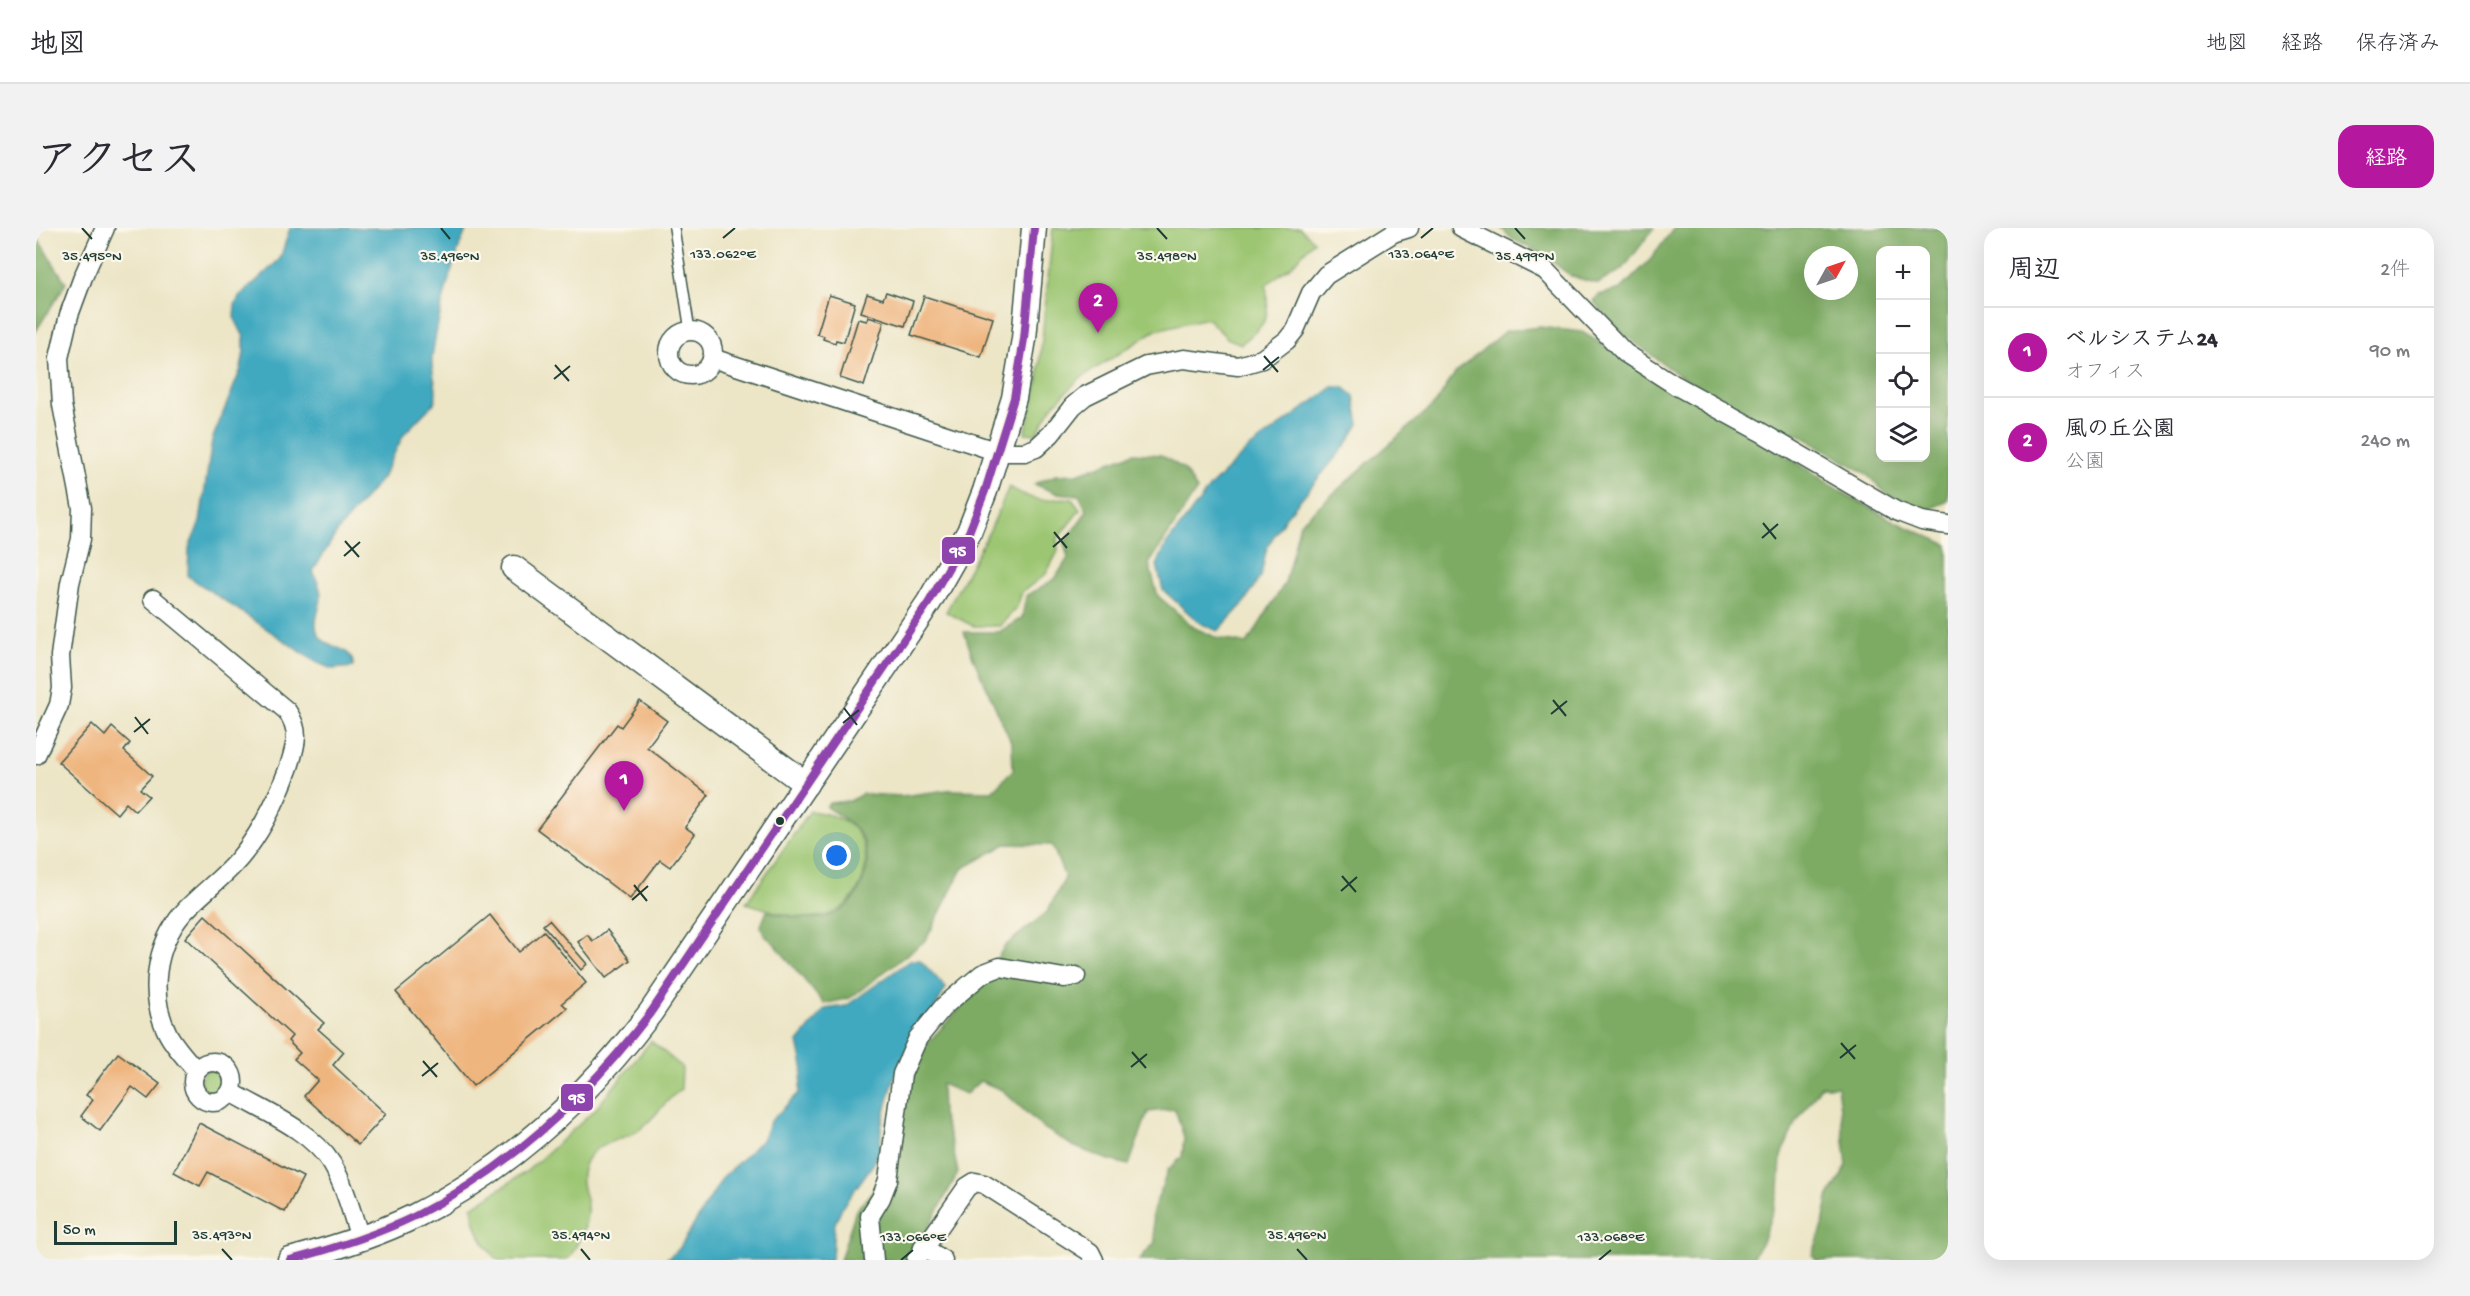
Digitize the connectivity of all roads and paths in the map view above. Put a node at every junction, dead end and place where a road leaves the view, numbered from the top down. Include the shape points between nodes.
1 (105, 228) edge
2 (674, 228) edge
3 (1034, 228) edge
4 (1409, 228) edge
5 (1461, 228) edge
6 (690, 331) junction
7 (712, 358) junction
8 (998, 452) junction
9 (1948, 525) edge
10 (514, 568) dead end
11 (153, 599) dead end
12 (36, 755) edge
13 (806, 784) junction
14 (1076, 976) dead end
15 (196, 1070) junction
16 (231, 1092) junction
17 (360, 1238) junction
18 (920, 1254) edge
19 (290, 1260) edge
20 (874, 1260) edge
21 (943, 1260) edge
22 (1094, 1260) edge

1 - 12 street via 69,315 59,358 62,405 82,508 81,540 70,583 60,656 59,705
2 - 6 lane
3 - 8 street via 1024,339 1014,398
4 - 8 street via 1393,233 1326,275 1311,292 1295,330 1262,359 1238,366 1184,359 1146,366 1085,396 1036,448
5 - 9 street via 1545,270 1625,353 1675,385 1896,511
6 - 7 street via 710,341
6 - 7 street via 677,336 670,348 675,368 695,374 707,368
7 - 8 street
8 - 13 street via 969,532 951,565
10 - 13 street
11 - 15 street via 287,711 298,736 272,809 254,838 226,873 181,915 164,945 156,984 162,1019 169,1035
13 - 17 street via 651,1012 577,1100 511,1157 472,1183 414,1216
14 - 20 street via 1064,978 1000,967 982,974 944,1006 918,1038 902,1074 888,1180 870,1216
15 - 16 street via 208,1062 223,1064 233,1077
15 - 16 street via 193,1087 202,1100 218,1102
16 - 17 street via 308,1137 322,1150 340,1183
17 - 19 street
18 - 21 street
18 - 22 street via 971,1183 979,1182 1090,1252

